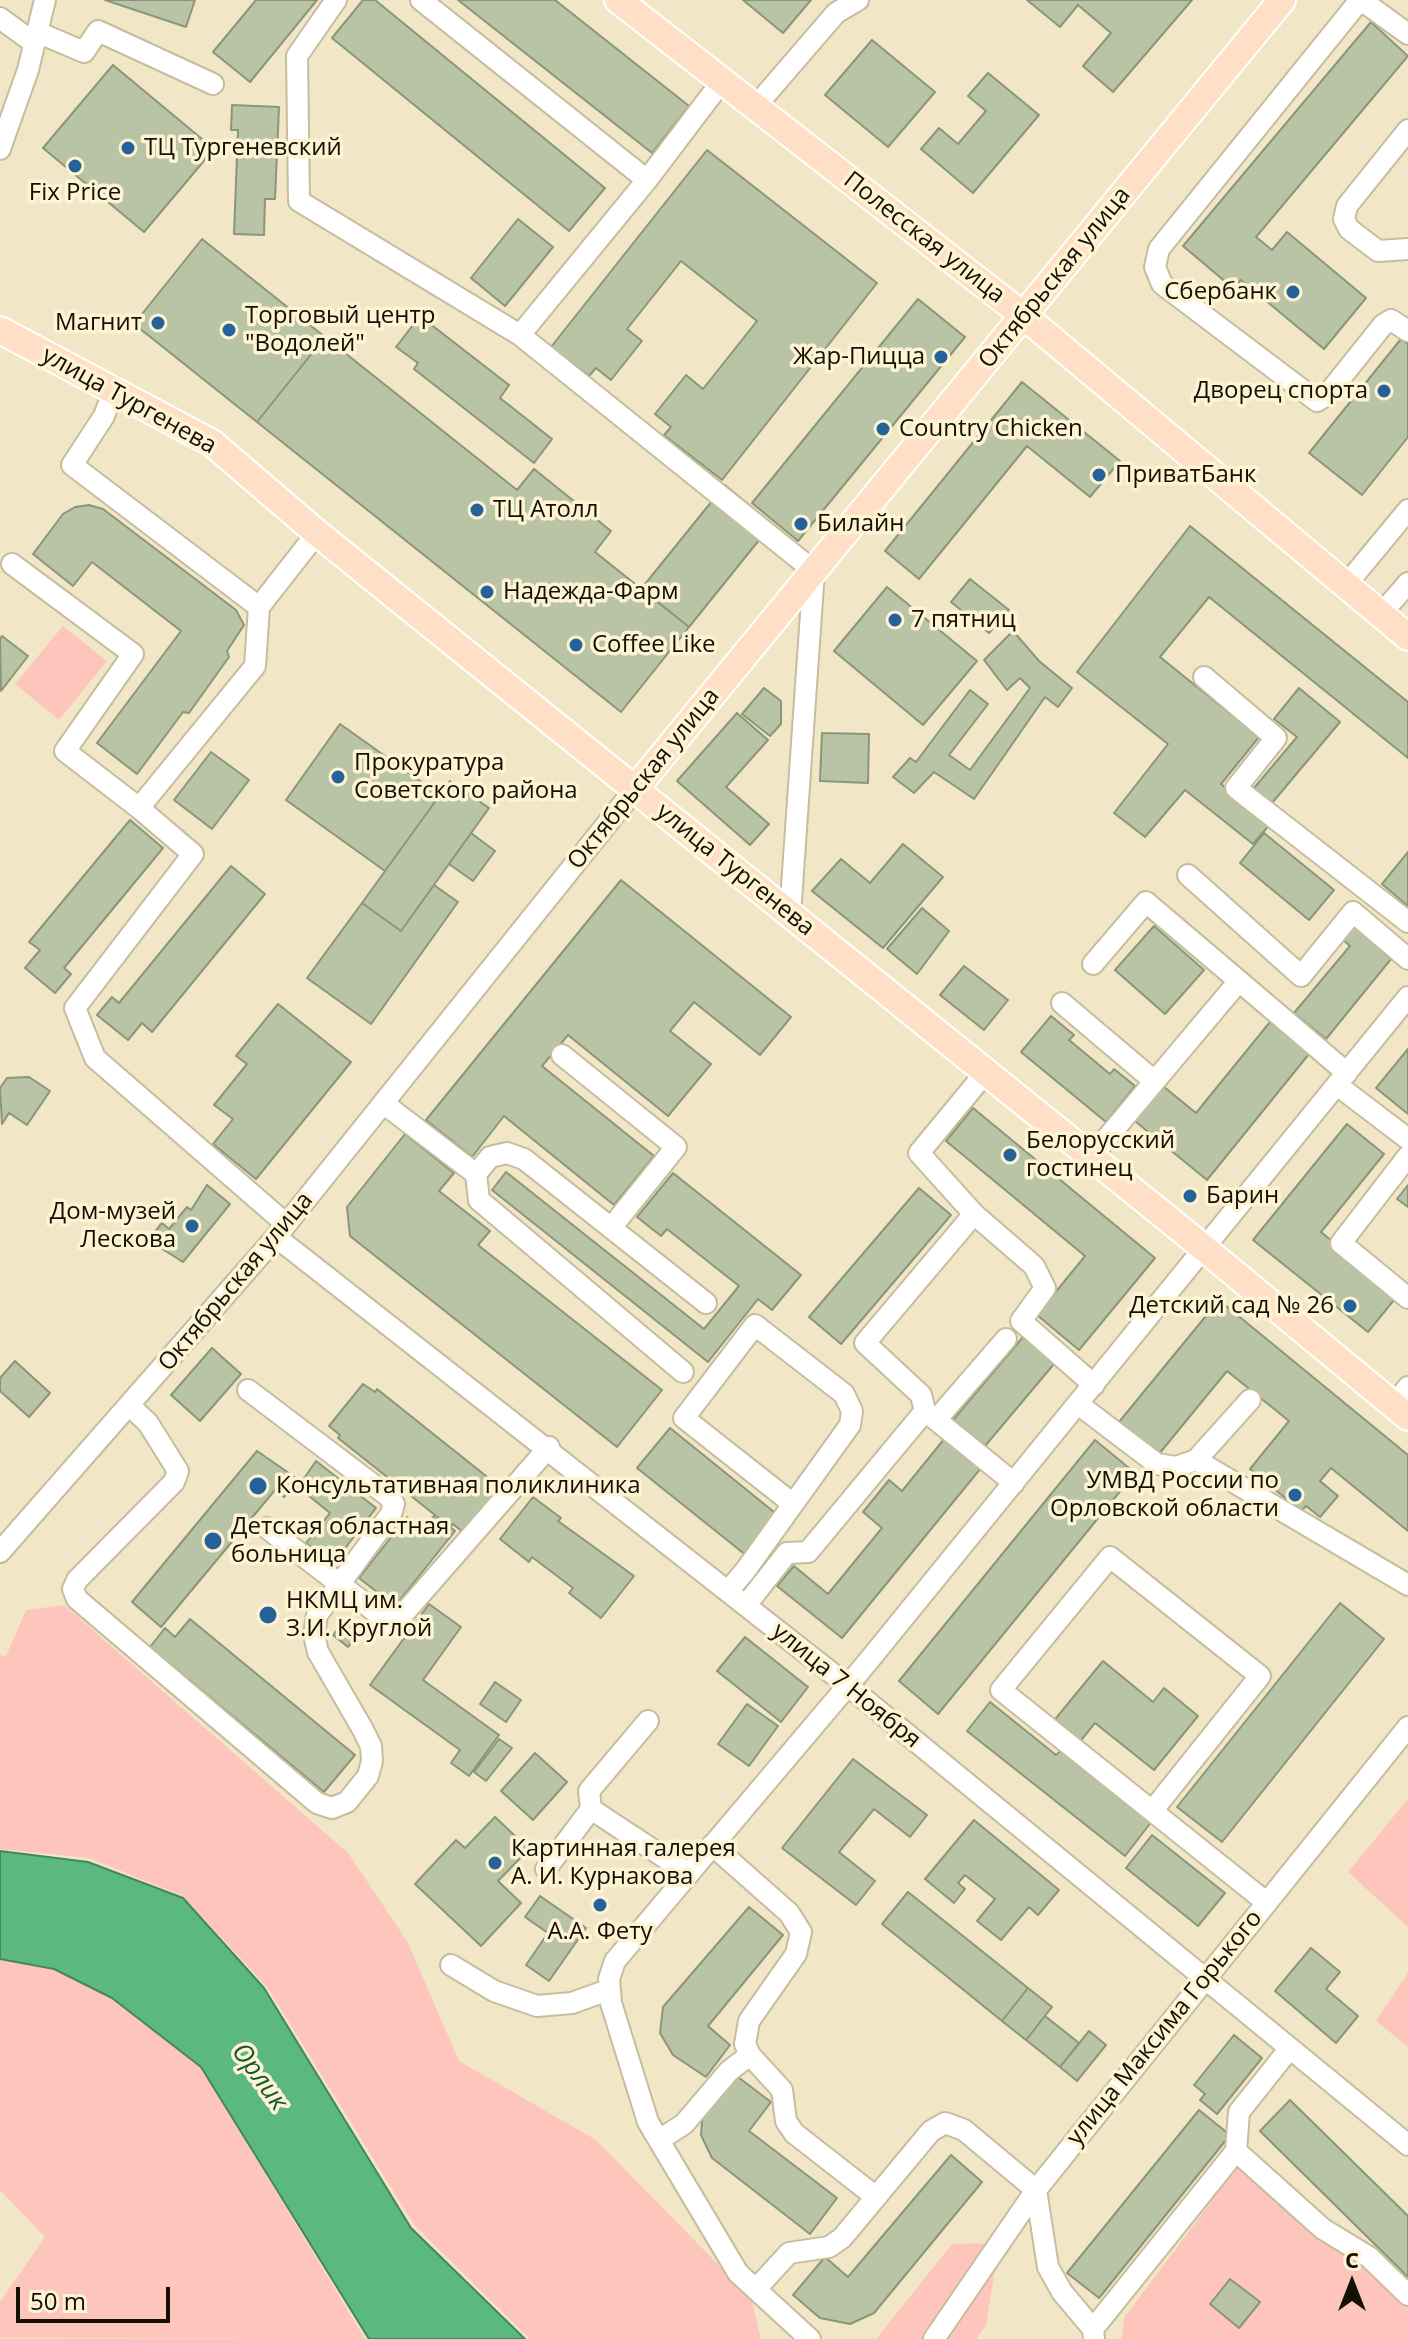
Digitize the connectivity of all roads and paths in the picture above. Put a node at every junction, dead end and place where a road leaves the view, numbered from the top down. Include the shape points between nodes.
1 (45, 0) edge
2 (336, 0) edge
3 (421, 0) edge
4 (618, 0) edge
5 (858, 0) edge
6 (1282, 0) edge
7 (1360, 0) edge
8 (0, 18) edge
9 (1408, 34) edge
10 (36, 37) junction
11 (722, 81) junction
12 (213, 84) dead end
13 (755, 107) junction
14 (1408, 130) edge
15 (0, 149) edge
16 (647, 180) junction
17 (1408, 249) edge
18 (1024, 316) junction
19 (0, 330) edge
20 (1408, 331) edge
21 (520, 335) junction
22 (114, 390) junction
23 (1408, 510) edge
24 (317, 533) junction
25 (12, 564) dead end
26 (814, 571) junction
27 (1408, 583) edge
28 (1346, 585) junction
29 (259, 607) junction
30 (1381, 614) junction
31 (1408, 637) edge
32 (1204, 677) dead end
33 (635, 789) junction
34 (139, 808) junction
35 (1188, 875) dead end
36 (790, 915) junction
37 (1408, 922) edge
38 (1408, 959) edge
39 (1093, 964) dead end
40 (1239, 981) junction
41 (1408, 997) edge
42 (1062, 1003) dead end
43 (562, 1055) dead end
44 (986, 1072) junction
45 (1342, 1079) junction
46 (1153, 1080) junction
47 (383, 1103) junction
48 (1408, 1139) edge
49 (1408, 1156) edge
50 (1091, 1157) junction
51 (476, 1174) junction
52 (974, 1214) junction
53 (611, 1228) junction
54 (281, 1230) junction
55 (1205, 1249) junction
56 (1408, 1298) edge
57 (706, 1303) dead end
58 (1006, 1339) dead end
59 (683, 1372) dead end
60 (1094, 1385) junction
61 (248, 1390) dead end
62 (1250, 1400) dead end
63 (1403, 1403) edge
64 (1078, 1404) junction
65 (130, 1406) junction
66 (931, 1416) junction
67 (549, 1447) junction
68 (1196, 1460) junction
69 (1014, 1483) junction
70 (793, 1504) junction
71 (267, 1528) dead end
72 (0, 1552) edge
73 (339, 1585) junction
74 (1408, 1585) edge
75 (728, 1591) junction
76 (746, 1605) junction
77 (847, 1685) junction
78 (648, 1721) dead end
79 (1408, 1727) edge
80 (591, 1809) junction
81 (1153, 1810) junction
82 (712, 1845) junction
83 (546, 1869) dead end
84 (688, 1873) junction
85 (1266, 1902) junction
86 (451, 1965) dead end
87 (1204, 1978) junction
88 (608, 1990) junction
89 (1290, 2048) junction
90 (750, 2055) junction
91 (659, 2140) junction
92 (1408, 2145) edge
93 (1236, 2151) junction
94 (1036, 2190) junction
95 (876, 2197) junction
96 (756, 2289) junction
97 (1408, 2295) edge
98 (1093, 2334) edge
99 (810, 2339) edge
100 (934, 2339) edge

1 - 10 street
2 - 21 street via 297,56 299,201
3 - 16 street
4 - 11 main road, Полесская улица
5 - 13 street via 836,13
6 - 18 main road, Октябрьская улица
7 - 9 street
7 - 20 street via 1159,249 1155,267 1162,284 1317,401 1383,325 1391,320
8 - 10 street
10 - 12 street via 84,52 98,31
10 - 15 street
11 - 13 main road, Полесская улица
11 - 16 street
13 - 18 main road, Полесская улица
14 - 17 street via 1347,206 1344,219 1378,251
16 - 21 street
18 - 26 main road, Октябрьская улица
18 - 28 main road, Полесская улица
19 - 22 main road, улица Тургенева
21 - 26 street
22 - 24 main road, улица Тургенева via 212,443
22 - 29 street via 72,465
23 - 28 street
24 - 29 street
24 - 33 main road, улица Тургенева
25 - 34 street via 133,654 65,751
26 - 33 main road, Октябрьская улица
26 - 36 street
27 - 30 street
28 - 30 main road, Полесская улица
29 - 34 street via 255,666
30 - 31 main road, Полесская улица
32 - 37 street via 1276,738 1236,788
33 - 36 main road, улица Тургенева
33 - 47 street, Октябрьская улица
34 - 54 street, улица 7 Ноября via 193,854 75,1008 95,1058
35 - 38 street via 1301,976 1353,912
36 - 44 main road, улица Тургенева
39 - 40 street via 1146,902
40 - 45 street
40 - 46 street
41 - 45 street
42 - 46 street
43 - 53 street via 676,1147
44 - 50 main road, улица Тургенева
44 - 52 street via 919,1153
45 - 48 street
45 - 55 street
46 - 50 street
47 - 51 street
47 - 54 street, Октябрьская улица
49 - 56 street via 1341,1243
50 - 55 main road, улица Тургенева
51 - 53 street via 490,1157 507,1153 524,1159
51 - 59 street via 479,1200
52 - 60 street via 1034,1266 1045,1288 1021,1321
52 - 66 street via 865,1343 921,1395
53 - 57 street
54 - 65 street, Октябрьская улица
54 - 67 street, улица 7 Ноября
55 - 60 street
55 - 63 main road, улица Тургенева
58 - 66 street
60 - 64 street
61 - 73 street via 394,1504
62 - 68 street
64 - 68 street via 1157,1464 1176,1467
64 - 69 street
65 - 72 street, Октябрьская улица
65 - 73 street via 148,1423 178,1471 174,1482 77,1580 77,1599 317,1803 332,1808 347,1802 368,1776 372,1761 371,1746 318,1652 314,1635 317,1615
66 - 69 street
66 - 76 street via 808,1552 787,1553
67 - 73 street via 399,1619 380,1619
67 - 75 street, улица 7 Ноября
68 - 74 street
69 - 77 street
70 - 70 street via 850,1425 852,1411 844,1394 755,1325 684,1418
70 - 75 street
71 - 73 street
75 - 76 street, улица 7 Ноября
76 - 77 street, улица 7 Ноября
77 - 82 street
77 - 87 street, улица 7 Ноября
78 - 80 street via 589,1791
79 - 85 street, улица Максима Горького
80 - 83 street
80 - 84 street
81 - 81 street via 1001,1690 1110,1557 1260,1676
81 - 85 street
82 - 84 street
82 - 90 street via 789,1913 801,1932 796,1954 749,2021 745,2044
84 - 88 street via 615,1961
85 - 87 street, улица Максима Горького
86 - 88 street via 494,1991 537,2006 572,2003
87 - 89 street, улица 7 Ноября
87 - 94 street, улица Максима Горького
88 - 91 street via 648,2122
89 - 92 street, улица 7 Ноября
89 - 93 street via 1239,2112
90 - 91 street via 729,2071 684,2124
90 - 95 street via 782,2090 786,2121 794,2133
91 - 96 street via 738,2273
93 - 97 street via 1323,2229 1369,2257
93 - 98 street
94 - 95 street via 964,2130 945,2123 931,2131
94 - 98 street via 1048,2267
94 - 100 street, улица Максима Горького
95 - 96 street via 842,2238 829,2247 789,2253
96 - 99 street

